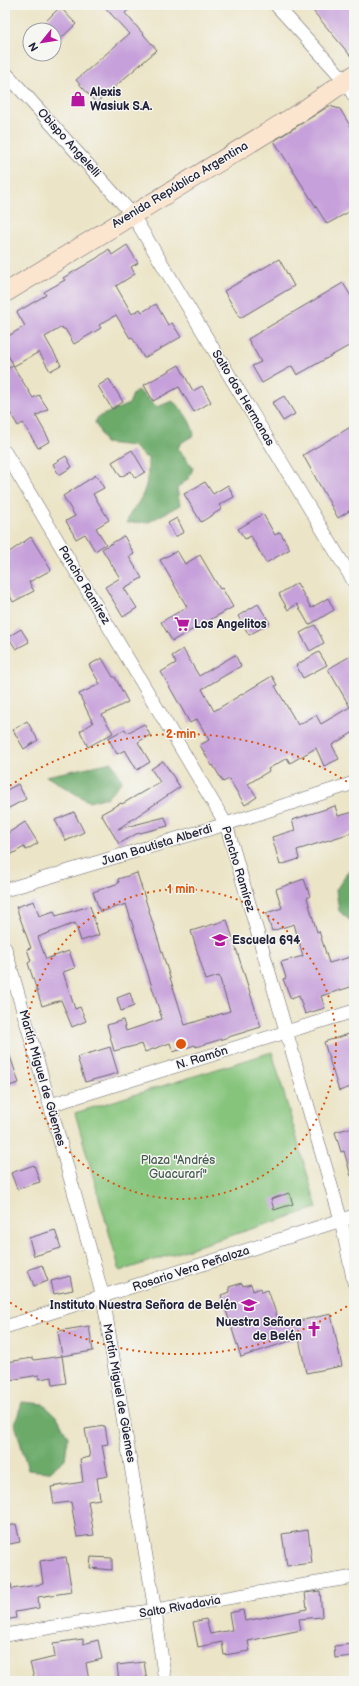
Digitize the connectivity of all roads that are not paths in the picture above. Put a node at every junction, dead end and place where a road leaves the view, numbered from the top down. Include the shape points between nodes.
1 (276, 5) edge
2 (5, 72) edge
3 (351, 84) edge
4 (132, 214) junction
5 (5, 292) edge
6 (5, 452) edge
7 (354, 582) edge
8 (354, 783) edge
9 (226, 824) junction
10 (5, 890) edge
11 (5, 948) edge
12 (354, 1011) edge
13 (287, 1032) junction
14 (50, 1105) junction
15 (354, 1216) edge
16 (341, 1220) junction
17 (354, 1283) edge
18 (103, 1297) junction
19 (5, 1327) edge
20 (354, 1577) edge
21 (155, 1611) junction
22 (5, 1635) edge
23 (165, 1681) edge

1 - 3 street
2 - 4 street, Obispo Angelelli
3 - 4 main road, Avenida República Argentina
4 - 5 main road, Avenida República Argentina
4 - 7 street, Salto dos Hermanas
6 - 9 street, Pancho Ramírez
8 - 9 street, Juan Bautista Alberdi
9 - 10 street, Juan Bautista Alberdi
9 - 13 street, Pancho Ramírez
11 - 14 street, Martín Miguel de Güemes
12 - 13 street, N. Ramón
13 - 14 street, N. Ramón
13 - 16 street, Pancho Ramírez
14 - 18 street, Martín Miguel de Güemes
15 - 16 street, Rosario Vera Peñaloza
16 - 17 street, Pancho Ramírez
16 - 18 street, Rosario Vera Peñaloza
18 - 19 street, Rosario Vera Peñaloza
18 - 21 street, Martín Miguel de Güemes
20 - 21 street, Salto Rivadavia
21 - 22 street, Salto Rivadavia
21 - 23 street, Martín Miguel de Güemes

